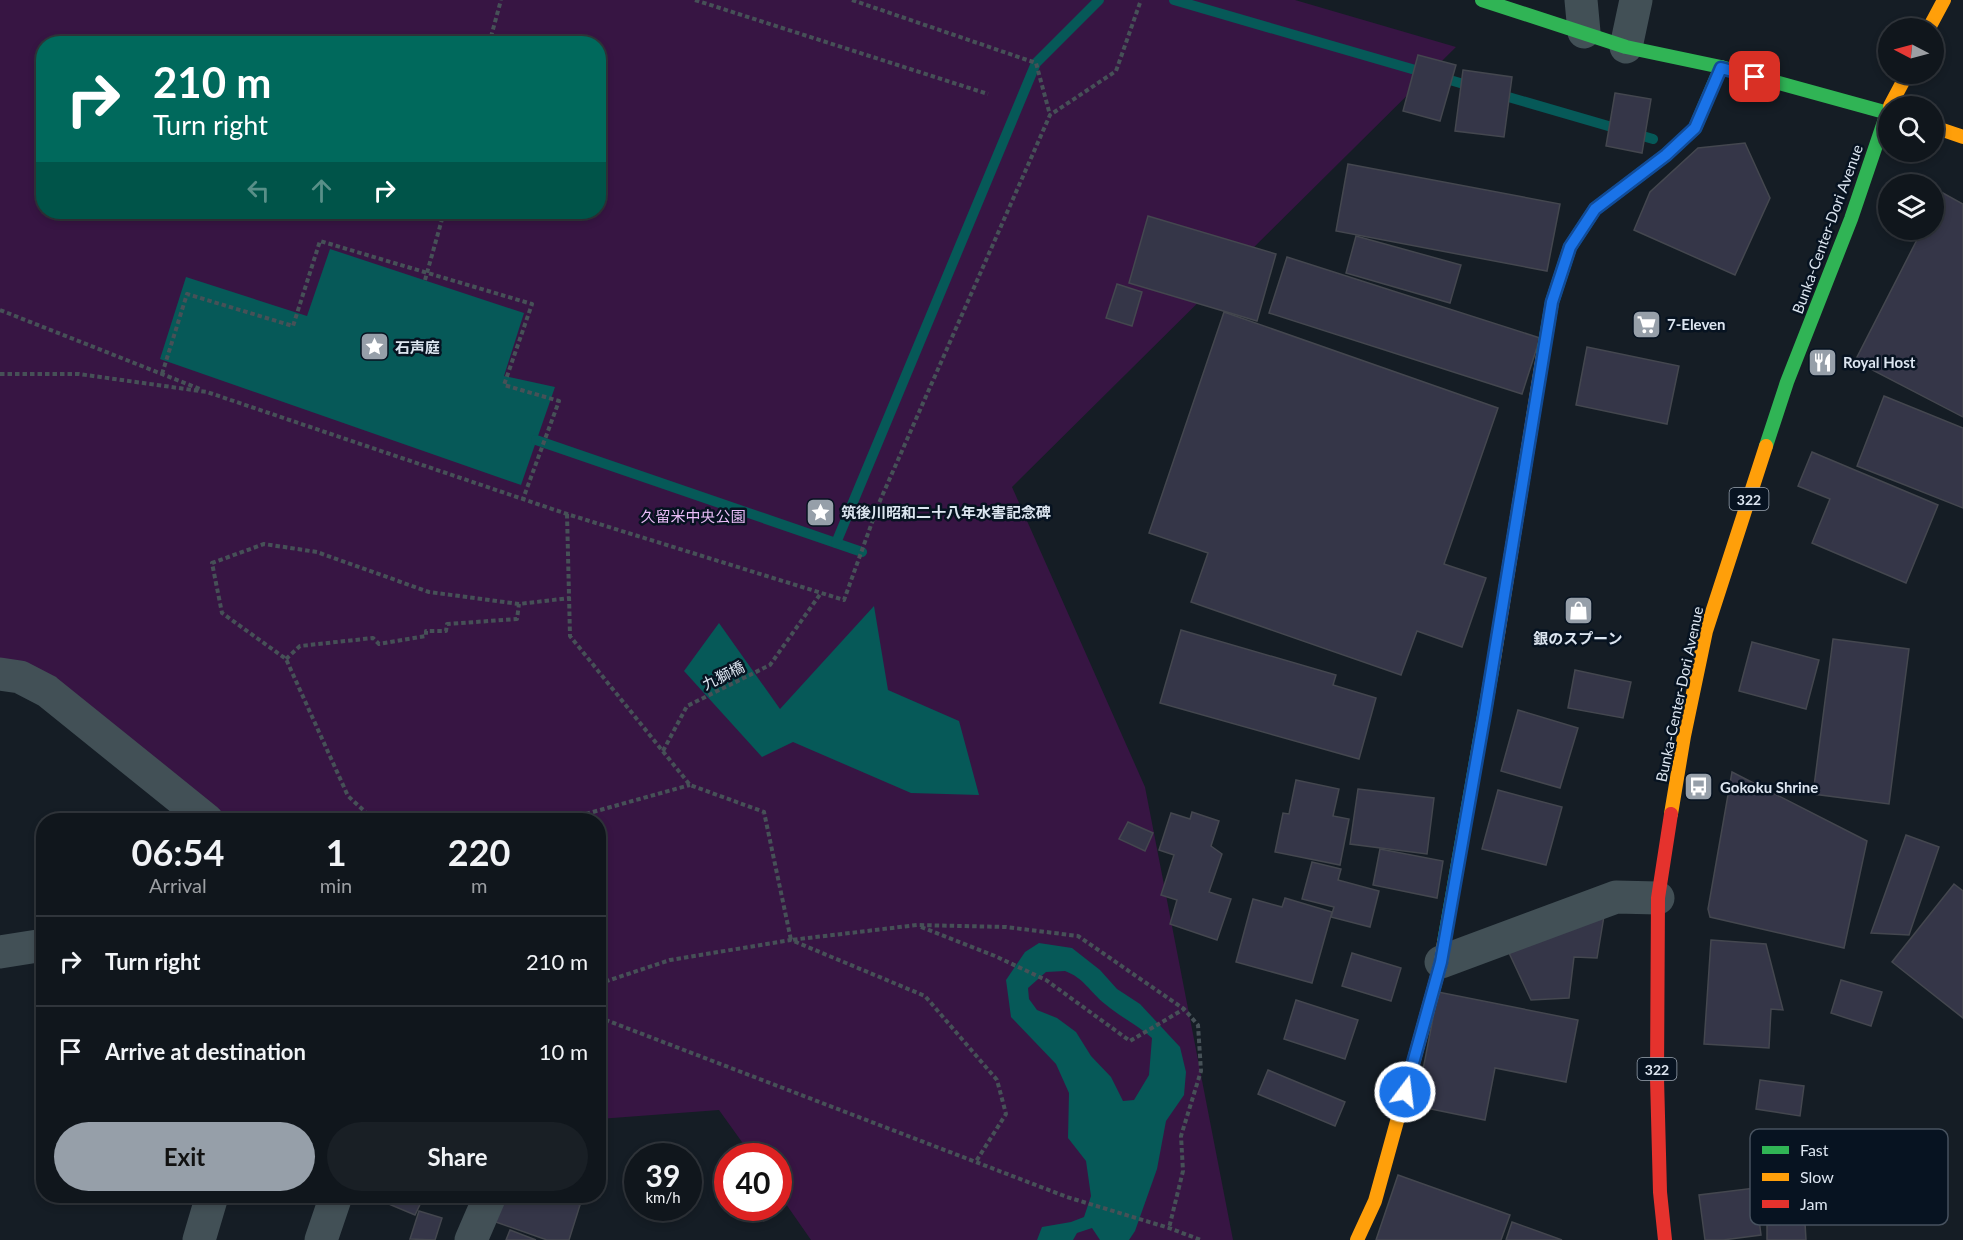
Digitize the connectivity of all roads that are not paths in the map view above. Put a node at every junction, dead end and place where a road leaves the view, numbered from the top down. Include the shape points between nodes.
1 (1482, 0) edge
2 (1581, 0) edge
3 (1636, 0) edge
4 (1944, 0) edge
5 (1934, 18) edge
6 (1584, 32) junction
7 (1626, 47) junction
8 (1721, 68) junction
9 (1878, 108) edge
10 (1944, 131) edge
11 (1963, 137) edge
12 (1878, 142) edge
13 (0, 674) edge
14 (198, 813) edge
15 (1658, 898) junction
16 (36, 946) edge
17 (0, 952) edge
18 (1441, 962) junction
19 (210, 1203) edge
20 (334, 1203) edge
21 (487, 1203) edge
22 (199, 1240) edge
23 (321, 1240) edge
24 (471, 1240) edge
25 (1357, 1240) edge
26 (1665, 1240) edge

1 - 6 main road
2 - 6 street
3 - 7 street
4 - 5 main road
6 - 7 main road
7 - 8 main road
8 - 9 main road
8 - 18 main road via 1695,128 1595,209 1570,247 1552,302
10 - 11 main road
12 - 15 main road, Bunka-Center-Dori Avenue / 322 via 1787,382 1706,631 1684,736
13 - 14 street via 20,677 47,691
15 - 18 street via 1616,897
15 - 26 main road, Bunka-Center-Dori Avenue / 322 via 1657,1078
16 - 17 street
18 - 25 main road via 1375,1201
19 - 22 street
20 - 23 street
21 - 24 street

